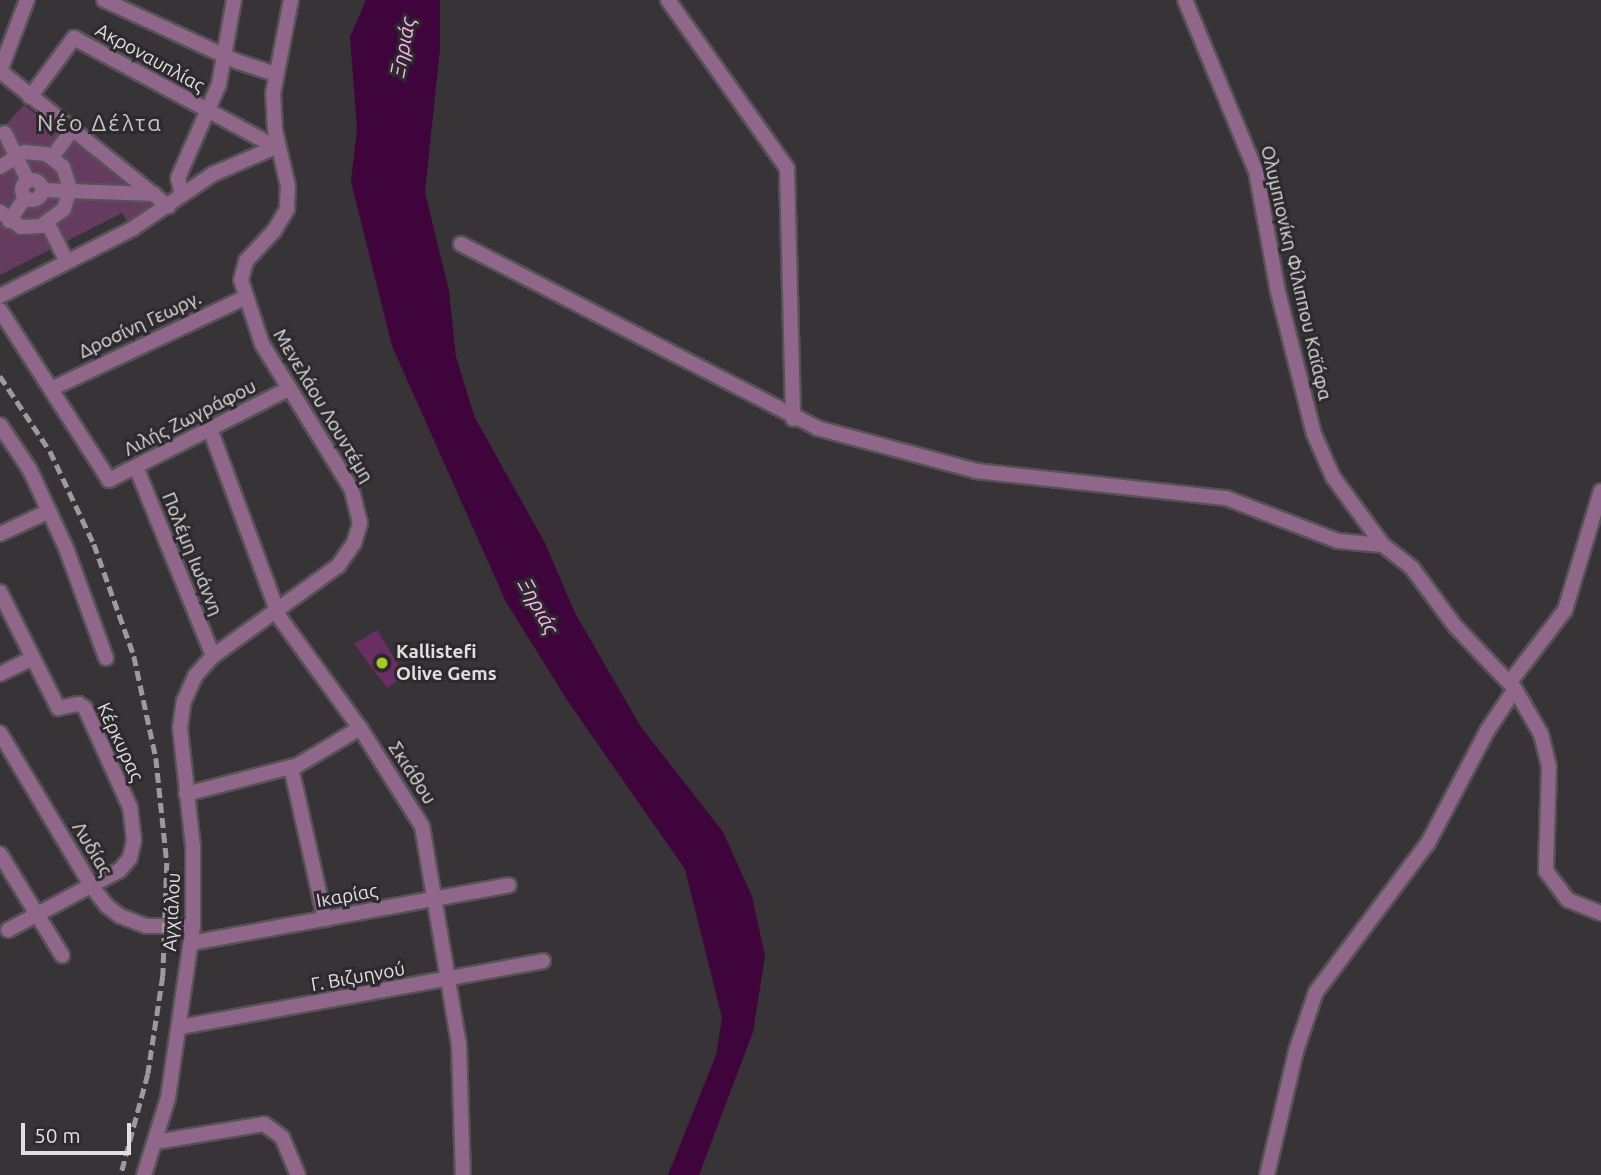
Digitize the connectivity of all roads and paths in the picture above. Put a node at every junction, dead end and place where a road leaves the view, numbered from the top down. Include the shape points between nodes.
1 (27, 0) edge
2 (104, 0) edge
3 (234, 0) edge
4 (291, 0) edge
5 (668, 0) edge
6 (1185, 0) edge
7 (225, 56) junction
8 (0, 71) edge
9 (275, 74) junction
10 (30, 97) junction
11 (208, 112) junction
12 (72, 130) junction
13 (5, 133) dead end
14 (276, 146) junction
15 (16, 155) junction
16 (52, 157) junction
17 (0, 167) edge
18 (29, 181) junction
19 (42, 190) junction
20 (69, 192) junction
21 (154, 194) junction
22 (182, 194) junction
23 (25, 198) junction
24 (168, 205) junction
25 (5, 216) edge
26 (48, 224) junction
27 (461, 244) dead end
28 (67, 262) junction
29 (0, 296) edge
30 (244, 298) junction
31 (0, 310) edge
32 (53, 388) junction
33 (288, 389) junction
34 (793, 419) junction
35 (0, 425) edge
36 (211, 429) junction
37 (136, 467) junction
38 (1601, 491) edge
39 (49, 511) junction
40 (0, 534) edge
41 (1384, 545) junction
42 (0, 593) edge
43 (276, 609) junction
44 (213, 656) junction
45 (106, 658) dead end
46 (31, 659) junction
47 (0, 674) edge
48 (1513, 686) junction
49 (360, 728) junction
50 (0, 733) edge
51 (292, 767) junction
52 (186, 794) junction
53 (0, 854) edge
54 (509, 885) dead end
55 (92, 887) junction
56 (437, 900) junction
57 (1601, 913) edge
58 (37, 916) junction
59 (325, 919) junction
60 (193, 926) junction
61 (8, 930) dead end
62 (191, 943) junction
63 (62, 955) dead end
64 (543, 961) dead end
65 (451, 980) junction
66 (180, 1027) junction
67 (155, 1142) junction
68 (144, 1175) edge
69 (298, 1175) edge
70 (463, 1175) edge
71 (1266, 1175) edge

1 - 8 street
2 - 7 street
3 - 7 street
4 - 9 street, Μενελάου Λουντέμη
5 - 34 street via 787,168
6 - 41 street, Ολυμπιονίκη Φίλιππου Καϊάφα via 1256,171 1278,292 1314,434 1333,477
7 - 9 street
7 - 11 street
8 - 10 street
9 - 14 street, Μενελάου Λουντέμη
10 - 11 street, Ακροναυπλίας via 74,38
10 - 12 street
11 - 14 street, Ακροναυπλίας
11 - 22 street via 180,173
12 - 16 street
12 - 21 street
13 - 15 street
14 - 22 street
14 - 30 street, Μενελάου Λουντέμη via 288,186 287,209 243,267
15 - 16 street via 32,151
15 - 17 street
15 - 18 street
16 - 20 street via 66,174
18 - 19 street via 37,182
18 - 23 street via 22,189
19 - 20 street
19 - 23 street via 37,198
20 - 21 street
20 - 26 street via 64,209
21 - 24 street
22 - 24 street
23 - 25 street
24 - 28 street
25 - 26 street via 28,228
26 - 28 street
27 - 34 street
28 - 29 street
30 - 32 street, Δροσίνη Γεωργ.
30 - 33 street, Μενελάου Λουντέμη via 262,344
31 - 32 street
32 - 37 street, Λιλής Ζωγράφου via 110,480
33 - 36 street, Λιλής Ζωγράφου
33 - 43 street, Μενελάου Λουντέμη via 351,488 360,523 354,543 338,566
34 - 41 street via 958,468 1203,494 1283,516 1338,541
35 - 39 street
36 - 37 street, Λιλής Ζωγράφου
36 - 43 street, Σκιάθου
37 - 44 street, Πολέμη Ιωάννη
38 - 48 street via 1565,610
39 - 40 street
39 - 45 street
41 - 48 street, Ολυμπιονίκη Φίλιππου Καϊάφα via 1412,568 1455,625
42 - 46 street, Κέρκυρας
43 - 44 street, Μενελάου Λουντέμη
43 - 49 street, Σκιάθου via 290,636
44 - 52 street, Αγχιάλου via 188,688 181,714
46 - 47 street
46 - 55 street, Κέρκυρας via 58,708 79,704 86,708 131,813 134,840 130,858
48 - 57 street, Ολυμπιονίκη Φίλιππου Καϊάφα via 1547,751 1546,871 1568,900
48 - 71 street via 1428,843 1316,992 1296,1051
49 - 51 street
49 - 56 street, Σκιάθου via 419,819
50 - 55 street, Λυδίας
51 - 52 street
51 - 59 street
52 - 60 street, Αγχιάλου via 193,846
53 - 58 street
54 - 56 street, Ικαρίας
55 - 58 street
55 - 60 street, Λυδίας via 125,919 157,928
56 - 59 street, Ικαρίας
56 - 65 street, Σκιάθου
58 - 61 street
58 - 63 street
59 - 62 street, Ικαρίας
60 - 62 street, Αγχιάλου
62 - 66 street, Αγχιάλου
64 - 65 street, Γ. Βιζυηνού
65 - 66 street, Γ. Βιζυηνού
65 - 70 street, Σκιάθου via 461,1073
66 - 67 street, Αγχιάλου
67 - 68 street, Αγχιάλου
67 - 69 street via 264,1124 282,1137

